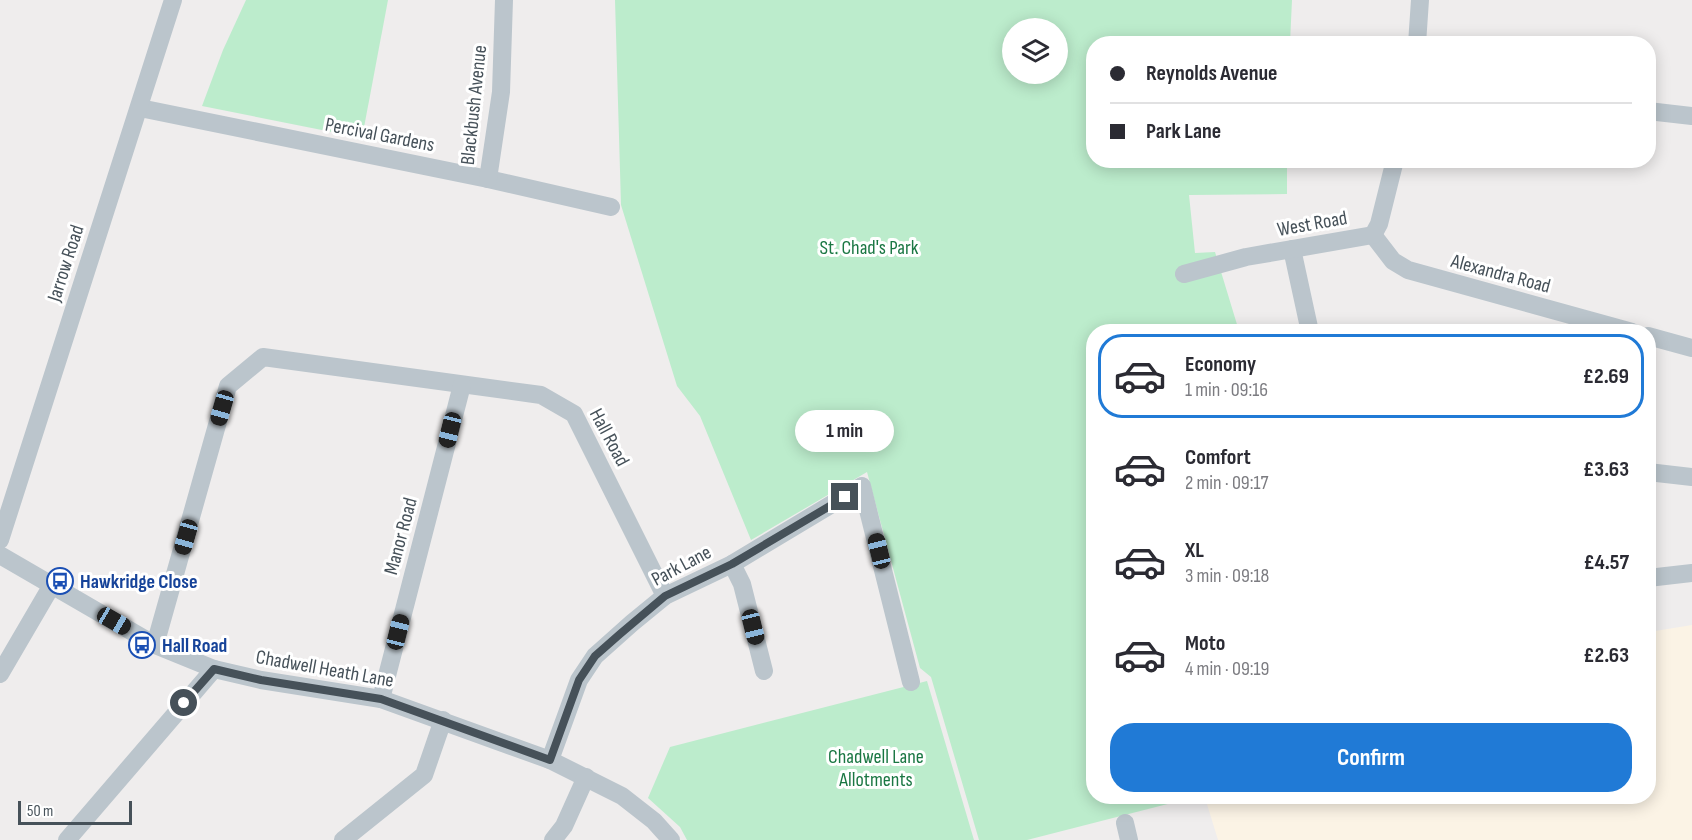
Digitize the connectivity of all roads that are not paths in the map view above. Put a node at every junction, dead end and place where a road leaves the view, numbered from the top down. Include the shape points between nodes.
1 (173, 0) edge
2 (504, 0) edge
3 (1420, 0) edge
4 (1418, 36) edge
5 (140, 108) junction
6 (1656, 112) edge
7 (1692, 116) edge
8 (1393, 168) edge
9 (488, 179) junction
10 (611, 207) dead end
11 (1373, 235) junction
12 (1292, 249) junction
13 (1184, 274) dead end
14 (1308, 324) edge
15 (1603, 324) edge
16 (1656, 338) edge
17 (1692, 348) edge
18 (462, 385) junction
19 (1656, 473) edge
20 (1692, 477) edge
21 (0, 540) edge
22 (0, 555) edge
23 (732, 564) junction
24 (1692, 573) edge
25 (1656, 577) edge
26 (52, 585) junction
27 (665, 596) junction
28 (156, 645) junction
29 (214, 669) junction
30 (764, 671) dead end
31 (0, 674) edge
32 (911, 682) dead end
33 (381, 699) junction
34 (443, 720) junction
35 (550, 760) junction
36 (586, 777) junction
37 (67, 840) edge
38 (343, 840) edge
39 (553, 840) edge
40 (671, 840) edge

1 - 5 street, Jarrow Road
2 - 9 street, Blackbush Avenue via 501,92
3 - 4 street
5 - 9 street, Percival Gardens
5 - 21 street, Jarrow Road
6 - 7 street
8 - 11 street, West Road
9 - 10 street, Percival Gardens
11 - 12 street, West Road
11 - 15 street, Alexandra Road via 1393,261 1408,270
12 - 13 street, West Road
12 - 14 street
16 - 17 street
18 - 27 street, Hall Road via 541,395 574,414
18 - 28 street, Hall Road via 263,357 228,386
18 - 33 street, Manor Road
19 - 20 street
22 - 26 street, Chadwell Heath Lane
23 - 27 street, Park Lane
23 - 30 street via 742,584
23 - 32 street, Park Lane via 862,486
24 - 25 street
26 - 28 street, Chadwell Heath Lane
26 - 31 street
27 - 35 street, Park Lane via 595,656 579,680
28 - 29 street, Chadwell Heath Lane
29 - 33 street, Chadwell Heath Lane
29 - 37 street
33 - 34 street, Chadwell Heath Lane
34 - 35 street, Chadwell Heath Lane
34 - 38 street via 424,775
35 - 36 street, Chadwell Heath Lane
36 - 39 street via 564,826
36 - 40 street, Chadwell Heath Lane via 622,796

